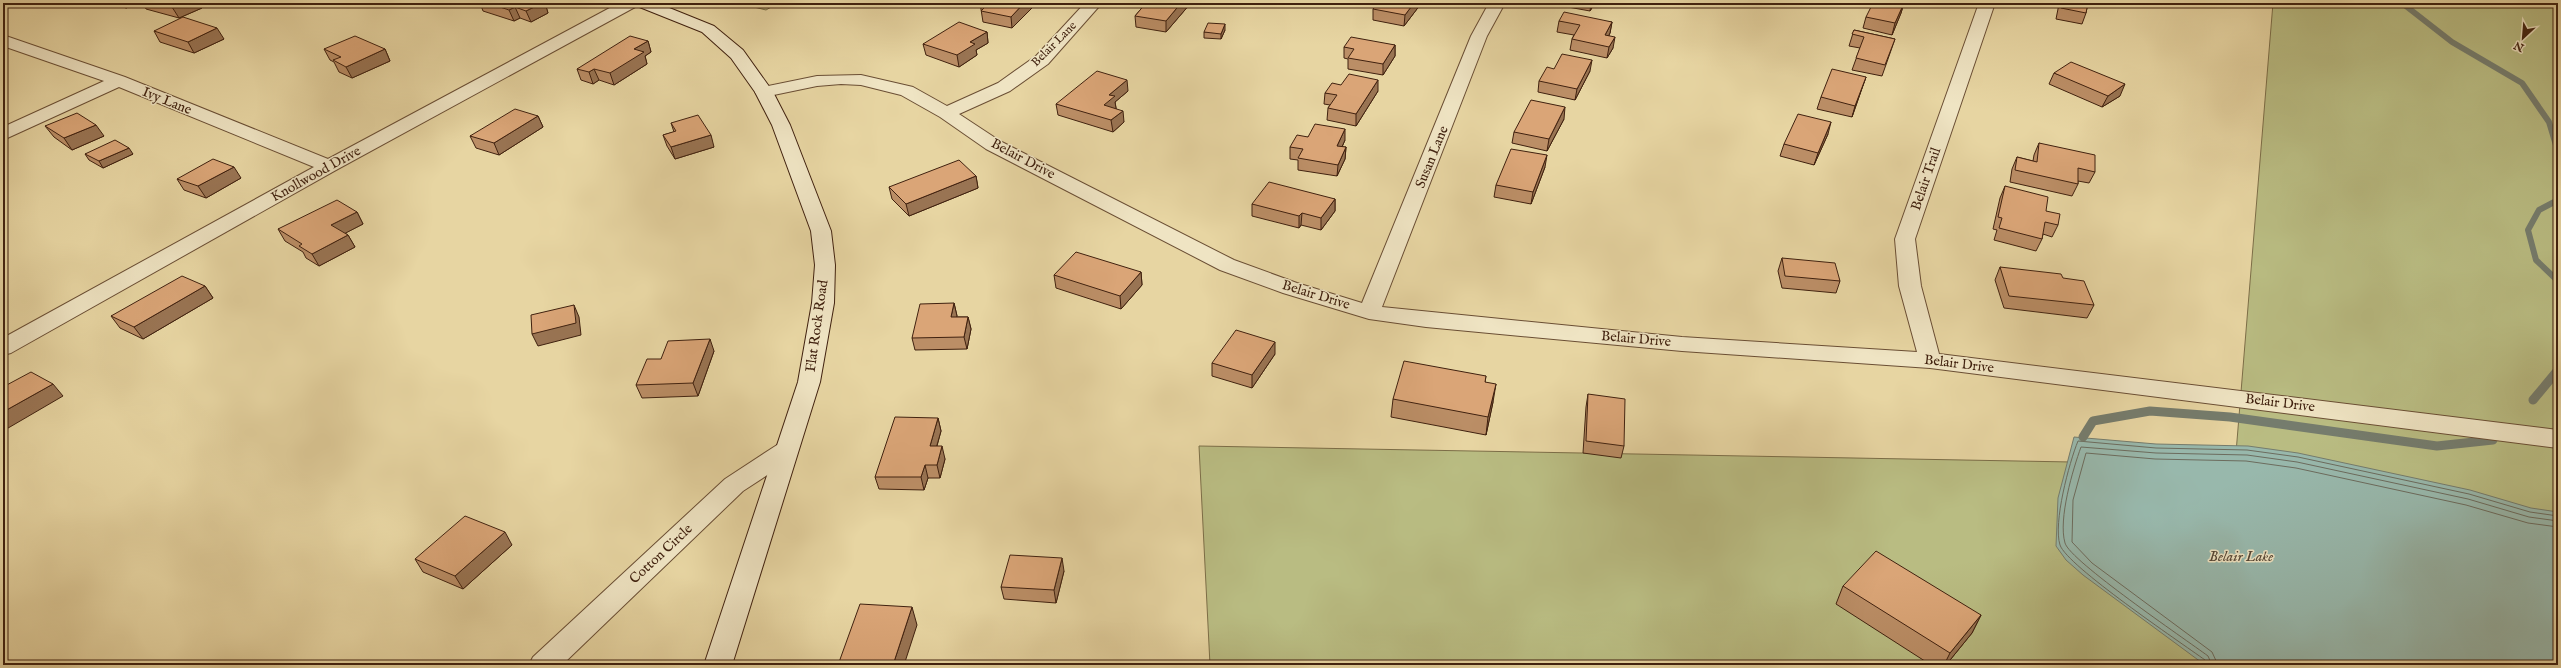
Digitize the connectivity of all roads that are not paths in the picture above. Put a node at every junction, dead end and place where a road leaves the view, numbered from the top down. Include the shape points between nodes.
1 (632, 3) edge
2 (643, 3) edge
3 (1094, 3) edge
4 (1497, 3) edge
5 (1987, 3) edge
6 (3, 40) edge
7 (119, 81) junction
8 (764, 92) junction
9 (946, 113) junction
10 (3, 134) edge
11 (329, 166) junction
12 (1369, 312) junction
13 (3, 348) edge
14 (1930, 360) junction
15 (2558, 439) edge
16 (786, 451) junction
17 (543, 665) edge
18 (718, 665) edge

1 - 11 street, Knollwood Drive
2 - 8 street, Flat Rock Road via 708,29 737,54
3 - 9 street, Belair Lane via 1042,60 1004,87
4 - 12 street, Susan Lane via 1479,36
5 - 14 street, Belair Trail via 1905,239 1910,286
6 - 7 street, Ivy Lane
7 - 10 street
7 - 11 street, Ivy Lane
8 - 9 street, Belair Drive via 817,81 861,80 907,91
8 - 16 street, Flat Rock Road via 781,125 821,231 825,265 823,303 809,382
9 - 12 street, Belair Drive via 994,144 1227,265 1290,288
11 - 13 street, Knollwood Drive
12 - 14 street, Belair Drive via 1426,320 1682,344
14 - 15 street, Belair Drive
16 - 17 street, Cotton Circle via 734,485
16 - 18 street, Flat Rock Road

